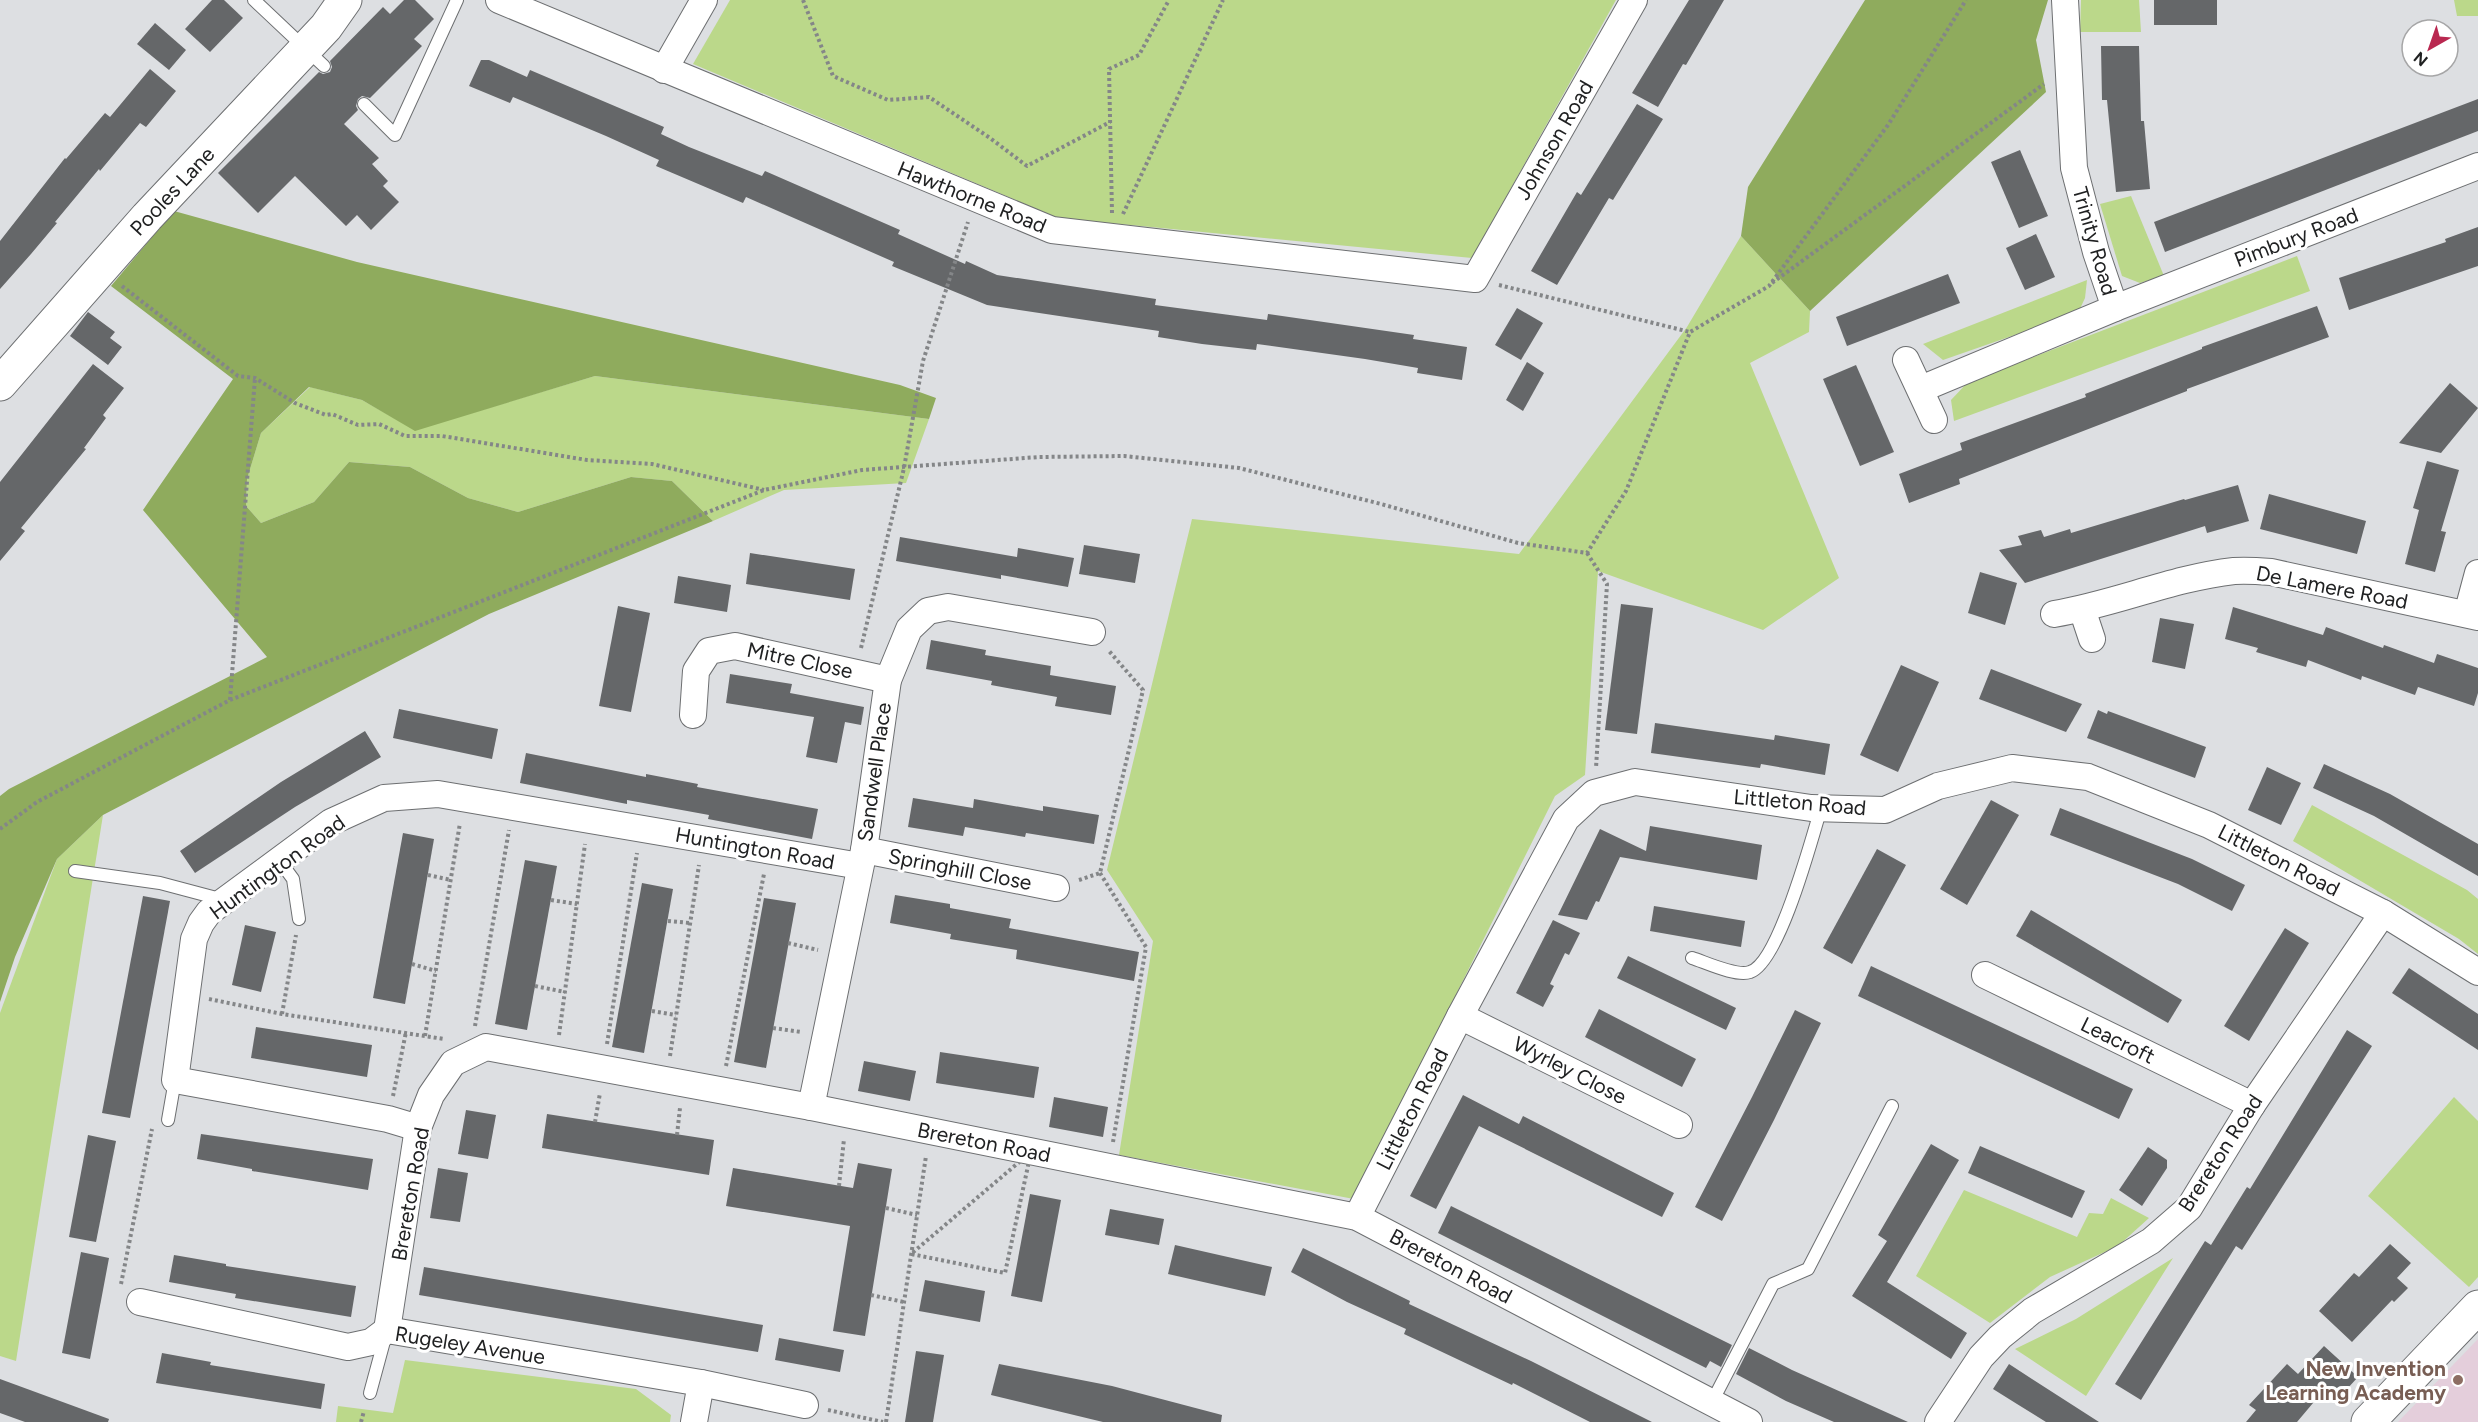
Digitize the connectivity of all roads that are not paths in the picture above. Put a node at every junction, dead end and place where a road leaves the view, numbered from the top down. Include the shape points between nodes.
1 (254, 0) edge
2 (345, 0) edge
3 (457, 0) edge
4 (499, 0) edge
5 (704, 0) edge
6 (1634, 0) edge
7 (2065, 0) edge
8 (315, 57) junction
9 (664, 69) junction
10 (364, 105) dead end
11 (2478, 166) edge
12 (1474, 279) joint
13 (2115, 308) junction
14 (1906, 360) dead end
15 (0, 384) edge
16 (1921, 389) junction
17 (1934, 420) dead end
18 (2478, 573) edge
19 (2082, 609) junction
20 (2054, 614) dead end
21 (2473, 616) edge
22 (1092, 632) road end
23 (2092, 639) dead end
24 (888, 680) junction
25 (693, 715) dead end
26 (1821, 808) junction
27 (862, 858) junction
28 (279, 860) junction
29 (75, 871) dead end
30 (1056, 888) road end
31 (225, 900) junction
32 (2383, 913) junction
33 (299, 919) road end
34 (1692, 958) dead end
35 (2478, 972) edge
36 (1985, 975) dead end
37 (1460, 1016) junction
38 (175, 1080) junction
39 (2252, 1105) junction
40 (1892, 1106) dead end
41 (811, 1107) junction
42 (168, 1120) road end
43 (1679, 1125) dead end
44 (418, 1128) junction
45 (1357, 1217) junction
46 (140, 1302) road end
47 (2478, 1307) edge
48 (387, 1330) junction
49 (701, 1383) junction
50 (370, 1393) dead end
51 (1712, 1402) junction
52 (805, 1405) road end
53 (694, 1422) edge
54 (1749, 1422) edge
55 (1938, 1422) edge
56 (2368, 1422) edge

1 - 8 lane
2 - 8 street, Pooles Lane via 327,27
3 - 10 lane via 395,135
4 - 9 street, Hawthorne Road
5 - 9 street
6 - 12 street, Johnson Road
7 - 13 street, Trinity Road via 2074,168
8 - 15 street, Pooles Lane via 147,217
9 - 12 street, Hawthorne Road via 1052,230
11 - 13 street, Pimbury Road
13 - 16 street, Trinity Road
14 - 16 street
16 - 17 street
18 - 21 street
19 - 20 street, De Lamere Road
19 - 21 street, De Lamere Road via 2236,570 2271,572
19 - 23 street
22 - 24 street, Sandwell Place via 948,607 928,611 909,629
24 - 25 street, Mitre Close via 735,646 709,651 696,671
24 - 27 street, Sandwell Place
26 - 32 street, Littleton Road via 1885,810 1938,786 2012,768 2088,777 2209,825
26 - 34 lane via 1794,898 1760,965 1750,972 1736,972
26 - 37 street, Littleton Road via 1635,782 1594,793 1566,819
27 - 28 street, Huntington Road via 769,850 438,794 384,798 331,822
27 - 30 street, Springhill Close
27 - 41 street, Sandwell Place
28 - 31 street, Huntington Road
28 - 33 lane via 293,879
29 - 31 lane via 160,884
31 - 38 street, Huntington Road via 209,912 194,939
32 - 35 street, Littleton Road
32 - 39 street, Brereton Road
36 - 39 street, Leacroft
37 - 43 street, Wyrley Close
37 - 45 street, Littleton Road
38 - 42 lane
38 - 44 street via 388,1119
39 - 55 street, Brereton Road via 2189,1208 2151,1241 2032,1311 2000,1337 1981,1357
40 - 51 lane via 1808,1269 1773,1284
41 - 44 street, Brereton Road via 479,1046 453,1063 431,1095
41 - 45 street, Brereton Road
44 - 48 street, Brereton Road
45 - 51 street, Brereton Road
46 - 48 street, Rugeley Avenue via 348,1347 371,1342
47 - 56 street
48 - 49 street, Rugeley Avenue
48 - 50 lane
49 - 52 street, Rugeley Avenue
49 - 53 street
51 - 54 street, Brereton Road

